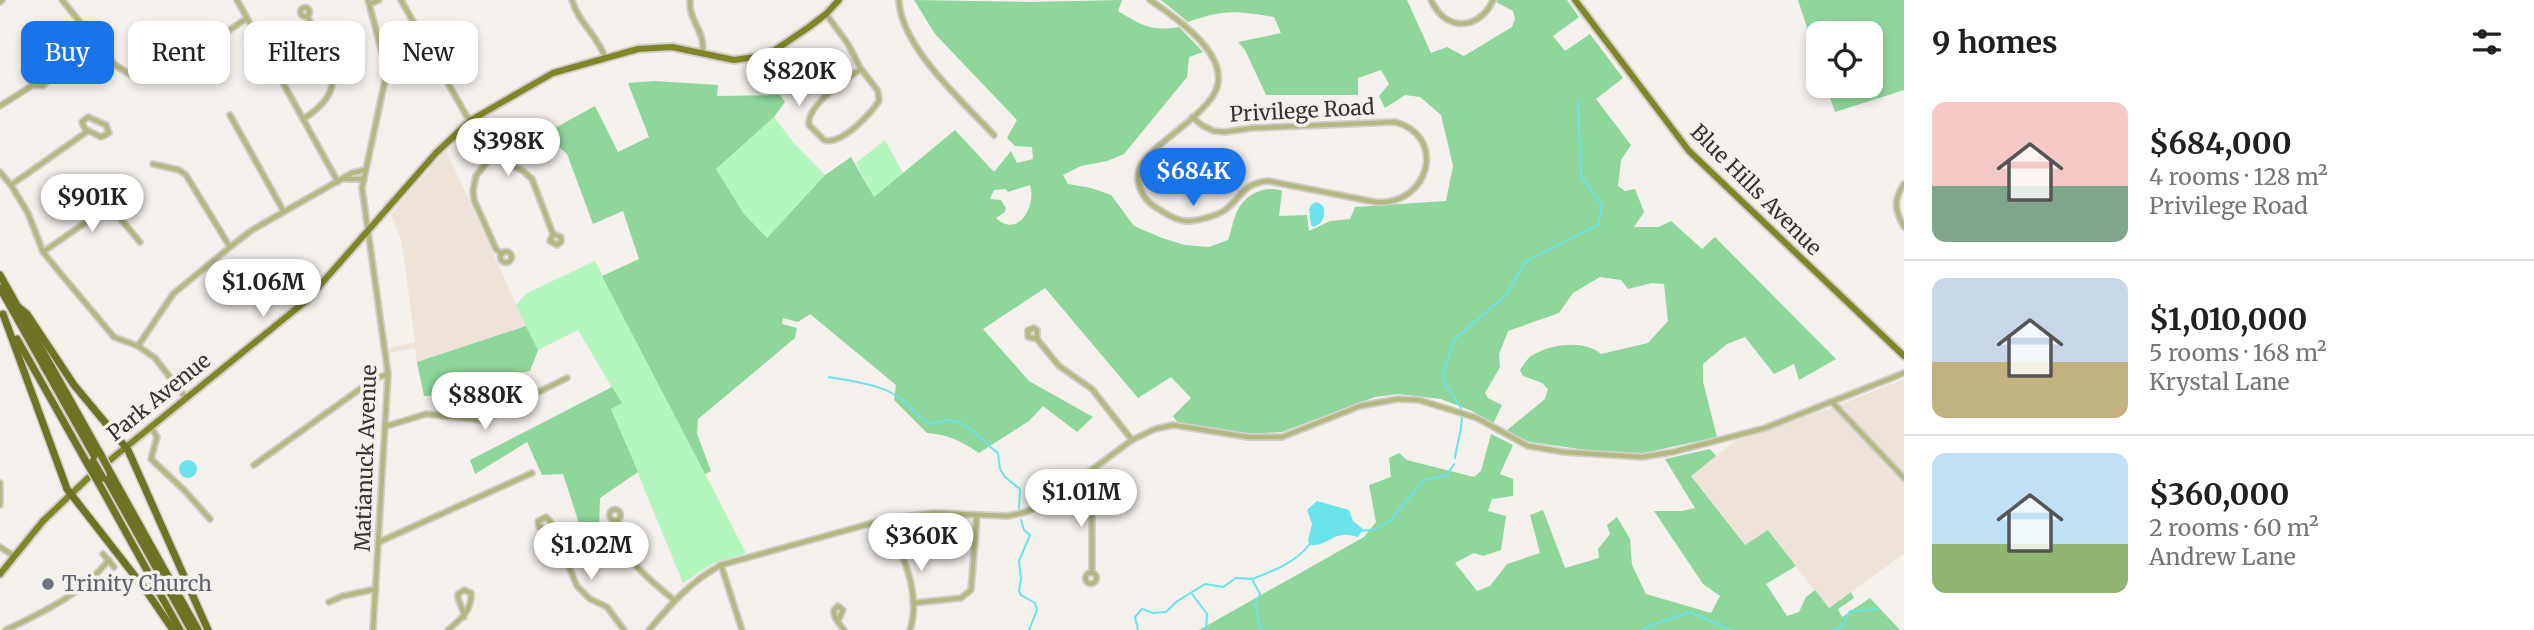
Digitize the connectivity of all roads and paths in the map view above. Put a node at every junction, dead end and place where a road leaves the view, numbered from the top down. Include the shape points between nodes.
1 (62, 0) edge
2 (237, 0) edge
3 (379, 0) edge
4 (401, 0) edge
5 (572, 0) edge
6 (690, 0) edge
7 (839, 0) edge
8 (899, 0) edge
9 (1150, 0) edge
10 (1431, 0) edge
11 (1493, 0) edge
12 (1576, 0) edge
13 (369, 2) edge
14 (826, 14) junction
15 (307, 16) dead end
16 (247, 18) junction
17 (702, 54) junction
18 (605, 57) junction
19 (861, 69) junction
20 (33, 85) junction
21 (0, 106) edge
22 (230, 114) dead end
23 (1192, 117) junction
24 (303, 118) junction
25 (471, 120) junction
26 (88, 131) junction
27 (994, 135) dead end
28 (492, 156) junction
29 (153, 164) dead end
30 (365, 170) junction
31 (0, 172) edge
32 (344, 178) junction
33 (363, 179) junction
34 (338, 182) junction
35 (1904, 184) edge
36 (11, 185) junction
37 (284, 212) junction
38 (1904, 227) edge
39 (368, 231) junction
40 (553, 234) dead end
41 (140, 242) dead end
42 (230, 247) junction
43 (43, 253) junction
44 (502, 254) dead end
45 (0, 275) edge
46 (0, 288) edge
47 (0, 295) edge
48 (17, 306) junction
49 (2, 310) edge
50 (1037, 340) dead end
51 (138, 346) junction
52 (1904, 356) edge
53 (1904, 373) edge
54 (388, 374) junction
55 (567, 379) dead end
56 (186, 398) junction
57 (1833, 403) junction
58 (387, 426) junction
59 (151, 427) junction
60 (1132, 440) junction
61 (126, 447) junction
62 (95, 460) junction
63 (254, 465) dead end
64 (532, 473) dead end
65 (104, 477) junction
66 (1904, 478) edge
67 (1076, 482) junction
68 (0, 483) edge
69 (70, 494) junction
70 (0, 505) edge
71 (977, 515) junction
72 (210, 519) dead end
73 (887, 519) junction
74 (614, 520) dead end
75 (553, 531) dead end
76 (379, 542) junction
77 (0, 547) edge
78 (103, 554) dead end
79 (14, 556) junction
80 (109, 560) junction
81 (721, 565) junction
82 (114, 567) dead end
83 (1092, 573) dead end
84 (0, 574) edge
85 (376, 589) junction
86 (674, 600) junction
87 (329, 602) dead end
88 (913, 603) junction
89 (464, 617) junction
90 (838, 621) dead end
91 (6, 630) edge
92 (173, 630) edge
93 (180, 630) edge
94 (189, 630) edge
95 (198, 630) edge
96 (208, 630) edge
97 (373, 630) edge
98 (448, 630) edge
99 (624, 630) edge
100 (649, 630) edge
101 (742, 630) edge
102 (844, 630) edge
103 (910, 630) edge

1 - 16 street via 115,65 143,77 166,74
2 - 16 street
3 - 13 street
4 - 25 street
5 - 18 street
6 - 17 street via 690,14 704,41
7 - 14 main road, Park Avenue
8 - 27 street via 906,31 933,69
9 - 23 street, Privilege Road via 1195,33 1214,65 1216,90
10 - 11 street via 1438,14 1461,24 1483,16
12 - 52 main road, Blue Hills Avenue via 1689,151
13 - 30 street, Matianuck Avenue via 387,71
14 - 17 main road, Park Avenue via 761,56 734,60
14 - 19 street
15 - 24 street via 334,75 323,104
16 - 24 street
17 - 18 main road, Park Avenue via 662,46
18 - 25 main road, Park Avenue via 553,73
19 - 19 street via 810,114 810,125 824,140 836,141 879,101 878,92
20 - 20 street via 41,87 46,80 30,63 24,71
20 - 21 street
22 - 37 street
23 - 23 street, Privilege Road via 1146,158 1138,175 1145,198 1180,220 1223,212 1244,189 1262,182 1375,202 1397,201 1416,188 1426,169 1426,152 1420,141 1395,122 1225,132 1202,126
24 - 34 street
25 - 28 street
25 - 39 main road, Park Avenue
26 - 26 street via 104,137 110,131 88,117 82,124
26 - 36 street
28 - 40 street via 532,179
28 - 44 street via 474,181 474,200
29 - 42 street via 186,175
30 - 32 street
30 - 33 street, Matianuck Avenue
31 - 36 street
32 - 33 street
32 - 34 street
33 - 39 street, Matianuck Avenue
34 - 37 street
35 - 38 street via 1895,207
36 - 43 street
37 - 42 street
39 - 54 street, Matianuck Avenue
39 - 56 main road, Park Avenue via 307,300
41 - 43 street via 119,217 95,216
42 - 51 street via 173,294
43 - 51 street via 114,337
45 - 48 highway
46 - 62 highway
47 - 62 highway
48 - 61 highway
48 - 62 highway
49 - 62 highway
49 - 69 highway
50 - 60 street via 1059,366 1093,389
51 - 56 street via 155,358
53 - 57 street
54 - 58 street, Matianuck Avenue
54 - 63 street via 374,379
55 - 58 street via 488,418 426,414
56 - 59 main road, Park Avenue
57 - 60 street via 1763,429 1642,457 1528,446 1477,418 1398,399 1360,406 1282,437 1248,437 1173,425
57 - 66 street
58 - 76 street, Matianuck Avenue
59 - 61 main road, Park Avenue
59 - 72 street via 157,437 151,459
60 - 67 street
61 - 69 main road, Park Avenue
61 - 96 highway
62 - 65 highway, bridge
62 - 65 highway, bridge
64 - 76 street
65 - 93 highway
65 - 94 highway
65 - 95 highway
67 - 71 street via 1026,512
67 - 83 street via 1092,514
68 - 70 street
69 - 79 main road, Park Avenue
69 - 92 highway
71 - 73 street via 933,513
71 - 88 street via 971,590 961,598
73 - 81 street
73 - 88 street via 908,571
74 - 86 street via 622,546
75 - 99 street via 577,586 607,607
76 - 85 street, Matianuck Avenue
77 - 79 street
78 - 80 street
79 - 84 main road, Park Avenue
80 - 82 street
80 - 91 street via 76,593
81 - 86 street via 699,577
81 - 101 street
85 - 87 street
85 - 97 street, Matianuck Avenue
86 - 100 street
88 - 103 street
89 - 89 street via 472,597 464,590 458,594
89 - 98 street
90 - 102 street

